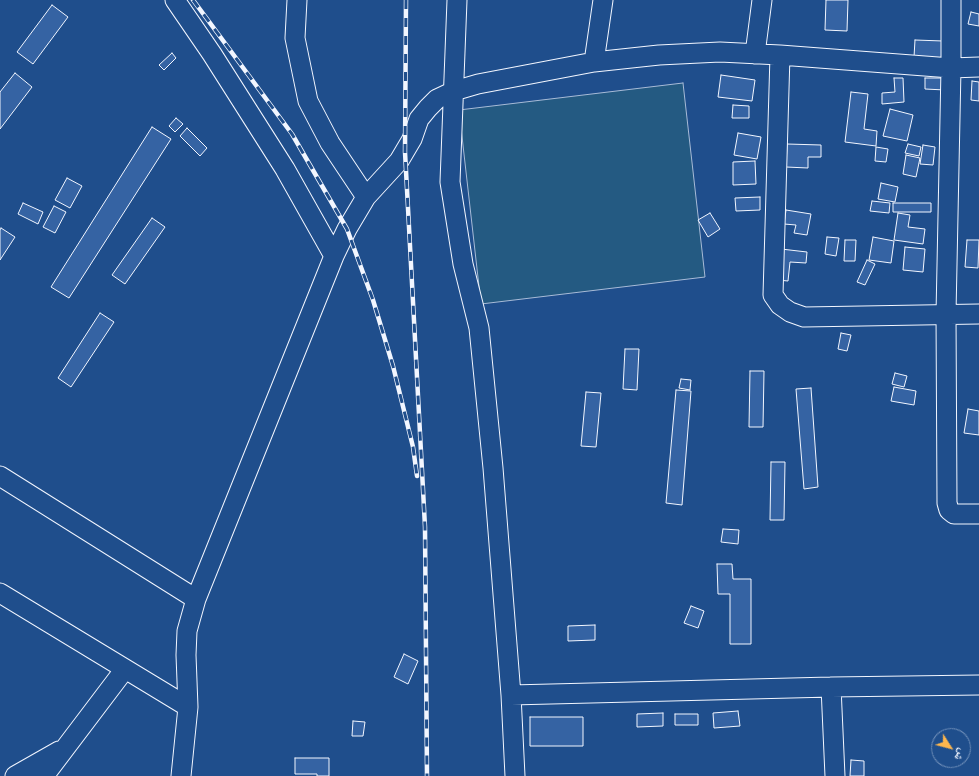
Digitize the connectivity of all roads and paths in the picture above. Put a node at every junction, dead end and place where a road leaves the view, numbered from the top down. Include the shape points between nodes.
1 (175, 0) edge
2 (297, 0) edge
3 (457, 0) edge
4 (603, 0) edge
5 (762, 0) edge
6 (951, 0) edge
7 (755, 54) junction
8 (780, 55) junction
9 (594, 62) junction
10 (979, 67) edge
11 (952, 68) junction
12 (454, 91) junction
13 (366, 197) junction
14 (334, 256) junction
15 (946, 314) junction
16 (979, 314) edge
17 (0, 476) edge
18 (979, 514) edge
19 (0, 593) edge
20 (196, 599) junction
21 (125, 669) junction
22 (979, 685) edge
23 (831, 687) junction
24 (511, 695) junction
25 (188, 707) junction
26 (68, 746) junction
27 (15, 776) edge
28 (44, 776) edge
29 (181, 776) edge
30 (515, 776) edge
31 (835, 776) edge

1 - 14 street via 285,169
2 - 13 street via 295,38 308,101 330,143
3 - 12 street
4 - 9 street
5 - 7 street
6 - 11 street
7 - 8 street
7 - 9 street via 720,52 658,55
8 - 11 street
8 - 15 street via 773,295 780,305 804,317
9 - 12 street
10 - 11 street
11 - 15 street
12 - 13 street via 437,99 428,108 419,119 412,139 399,161
12 - 24 street via 450,182 463,264 479,328
13 - 14 street
14 - 20 street
15 - 16 street
15 - 18 street via 947,503 949,510 954,514
17 - 20 street
19 - 21 street
20 - 25 street via 187,631
21 - 25 street
21 - 26 street
22 - 23 street
23 - 24 street
23 - 31 street
24 - 30 street
25 - 29 street
26 - 27 street
26 - 28 street

